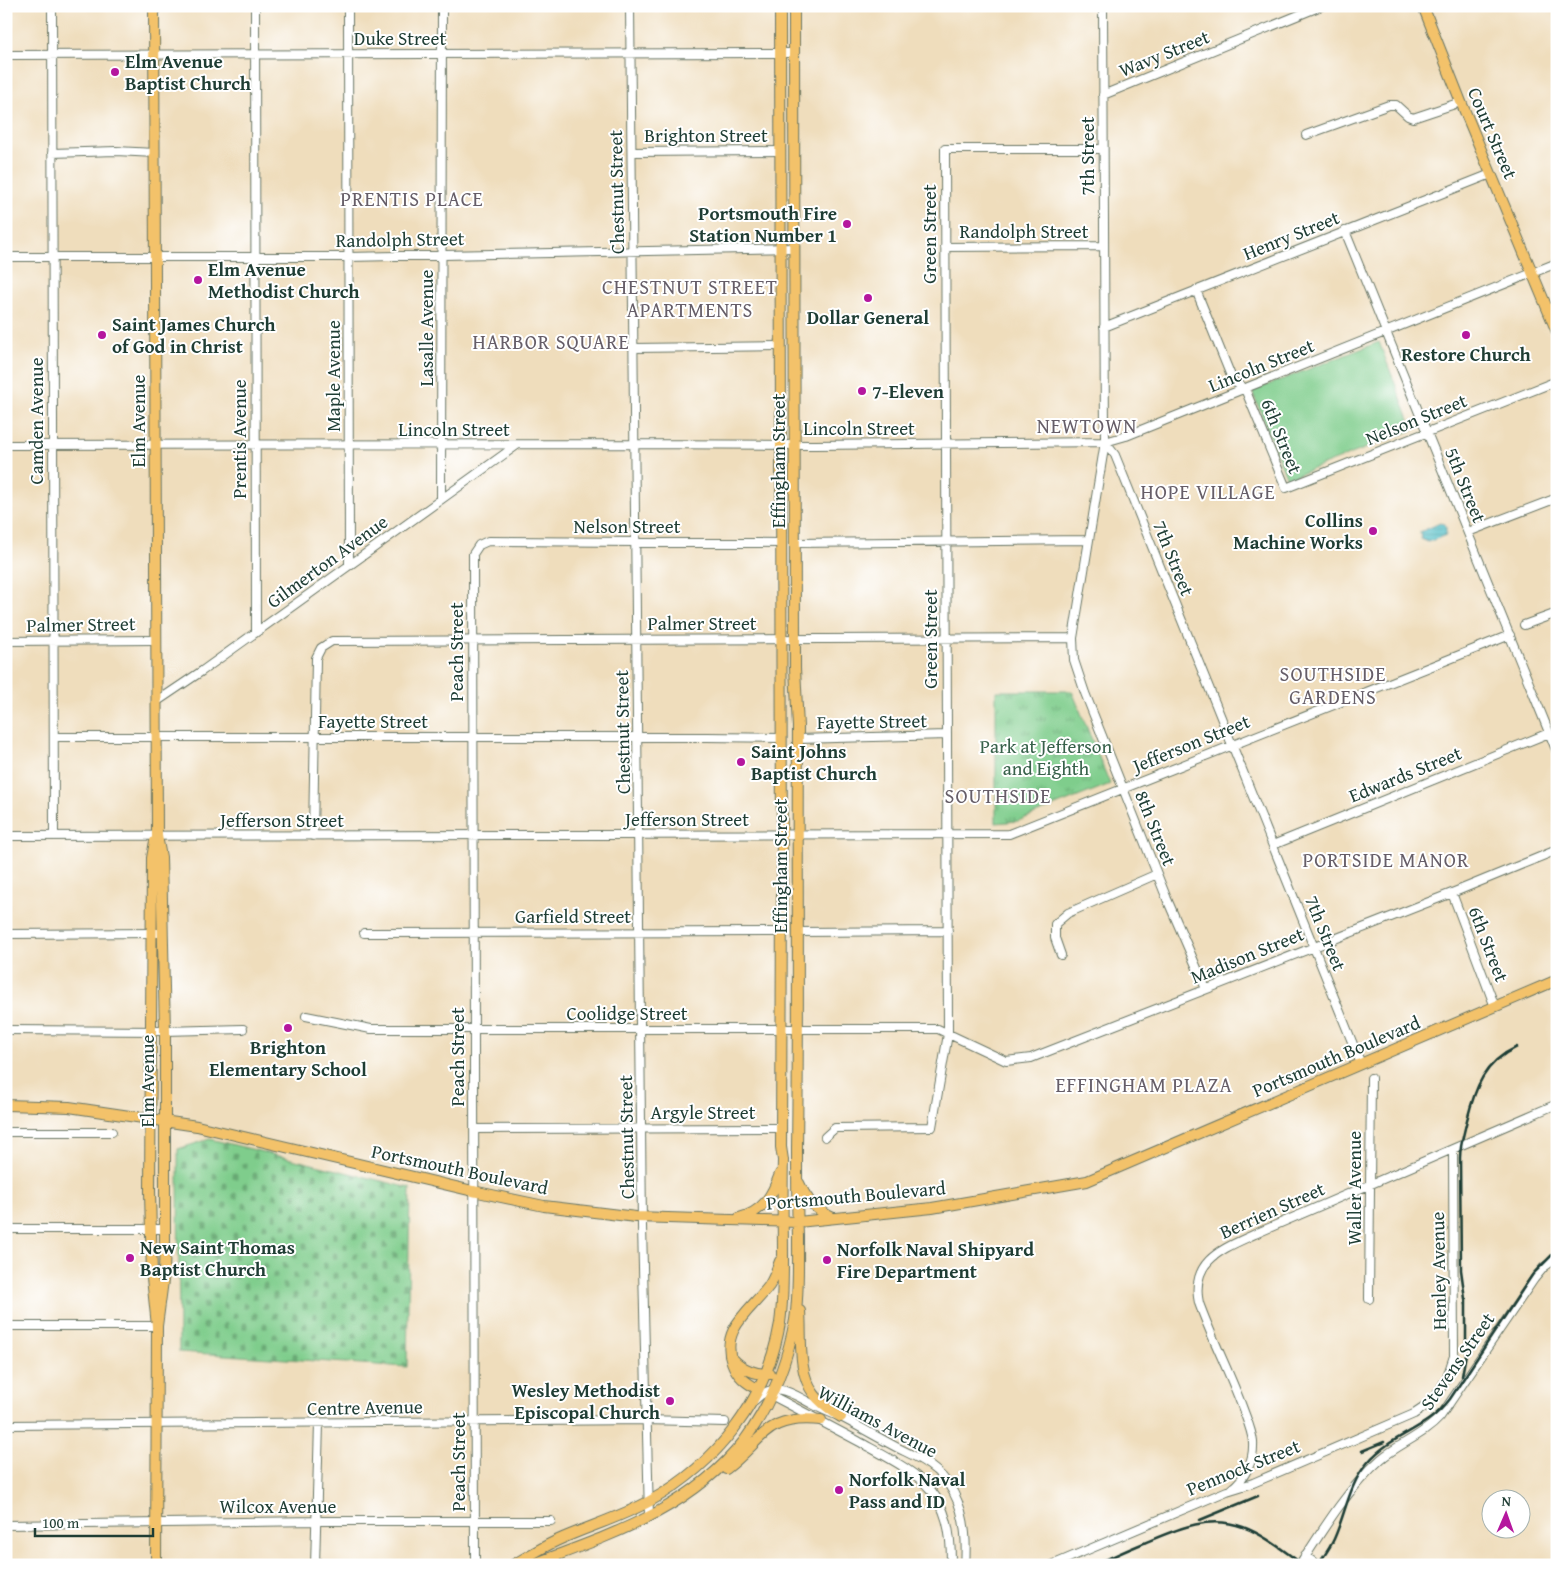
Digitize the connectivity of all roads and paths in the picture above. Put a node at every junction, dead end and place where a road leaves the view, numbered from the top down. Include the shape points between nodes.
1 (52, 6) edge
2 (154, 6) edge
3 (255, 6) edge
4 (348, 6) edge
5 (442, 6) edge
6 (630, 6) edge
7 (780, 6) edge
8 (794, 6) edge
9 (1103, 6) edge
10 (1321, 6) edge
11 (1423, 6) edge
12 (794, 53) junction
13 (154, 54) junction
14 (631, 54) junction
15 (780, 54) junction
16 (6, 55) edge
17 (52, 55) junction
18 (255, 55) junction
19 (348, 55) junction
20 (441, 55) junction
21 (1103, 95) junction
22 (1461, 102) junction
23 (1306, 135) dead end
24 (1103, 149) junction
25 (780, 151) junction
26 (632, 152) junction
27 (52, 153) junction
28 (154, 153) junction
29 (1491, 174) junction
30 (1345, 231) junction
31 (1104, 246) junction
32 (945, 247) junction
33 (780, 248) junction
34 (794, 248) junction
35 (633, 250) junction
36 (442, 255) junction
37 (6, 257) edge
38 (52, 257) junction
39 (155, 257) junction
40 (255, 257) junction
41 (348, 257) junction
42 (1557, 263) edge
43 (1532, 273) junction
44 (1196, 290) junction
45 (1104, 327) junction
46 (1386, 332) junction
47 (1557, 332) edge
48 (781, 346) junction
49 (634, 348) junction
50 (1557, 381) edge
51 (1245, 389) junction
52 (1427, 432) junction
53 (1105, 442) junction
54 (635, 444) junction
55 (781, 444) junction
56 (946, 444) junction
57 (6, 445) edge
58 (53, 445) junction
59 (156, 445) junction
60 (256, 445) junction
61 (350, 445) junction
62 (442, 445) junction
63 (517, 445) junction
64 (795, 445) junction
65 (1286, 488) joint
66 (1557, 498) edge
67 (441, 499) junction
68 (1468, 532) junction
69 (1088, 540) junction
70 (946, 541) junction
71 (636, 542) junction
72 (781, 543) junction
73 (795, 543) junction
74 (475, 549) joint
75 (349, 565) junction
76 (1557, 613) edge
77 (1524, 625) dead end
78 (256, 632) junction
79 (1510, 635) junction
80 (1073, 638) junction
81 (795, 639) junction
82 (947, 639) junction
83 (156, 640) junction
84 (472, 640) junction
85 (637, 640) junction
86 (782, 640) junction
87 (53, 641) junction
88 (6, 642) edge
89 (156, 702) junction
90 (1549, 733) junction
91 (947, 736) junction
92 (54, 737) junction
93 (472, 737) junction
94 (638, 737) junction
95 (156, 738) junction
96 (314, 738) junction
97 (782, 738) junction
98 (798, 738) junction
99 (1232, 745) junction
100 (1557, 752) edge
101 (1123, 788) junction
102 (948, 834) junction
103 (639, 835) junction
104 (782, 835) junction
105 (798, 835) junction
106 (6, 836) edge
107 (54, 836) junction
108 (157, 836) junction
109 (313, 836) junction
110 (472, 836) junction
111 (1273, 845) junction
112 (1557, 850) edge
113 (1157, 874) junction
114 (1452, 893) junction
115 (948, 931) junction
116 (640, 932) junction
117 (781, 932) junction
118 (797, 932) junction
119 (157, 933) junction
120 (364, 933) dead end
121 (473, 933) junction
122 (6, 934) edge
123 (1314, 946) junction
124 (1061, 956) dead end
125 (1557, 980) edge
126 (1206, 989) junction
127 (1495, 1007) junction
128 (306, 1016) dead end
129 (243, 1029) dead end
130 (473, 1029) junction
131 (641, 1029) junction
132 (781, 1029) junction
133 (797, 1029) junction
134 (6, 1030) edge
135 (150, 1031) junction
136 (165, 1031) junction
137 (948, 1034) junction
138 (1362, 1064) junction
139 (1371, 1078) dead end
140 (1557, 1104) edge
141 (6, 1105) edge
142 (150, 1118) junction
143 (165, 1121) junction
144 (474, 1128) junction
145 (642, 1128) junction
146 (782, 1128) junction
147 (6, 1132) edge
148 (112, 1132) dead end
149 (825, 1137) dead end
150 (1453, 1149) junction
151 (783, 1165) junction
152 (797, 1177) junction
153 (1370, 1185) junction
154 (473, 1191) junction
155 (643, 1218) junction
156 (834, 1218) junction
157 (726, 1221) junction
158 (783, 1222) junction
159 (798, 1222) junction
160 (6, 1229) edge
161 (151, 1229) junction
162 (164, 1230) junction
163 (783, 1242) junction
164 (1557, 1258) edge
165 (799, 1291) junction
166 (1369, 1299) dead end
167 (6, 1326) edge
168 (157, 1326) junction
169 (730, 1354) junction
170 (782, 1367) junction
171 (765, 1374) junction
172 (1440, 1390) joint
173 (767, 1391) junction
174 (840, 1417) junction
175 (646, 1420) junction
176 (820, 1420) junction
177 (474, 1422) junction
178 (724, 1422) dead end
179 (156, 1424) junction
180 (319, 1424) junction
181 (6, 1425) edge
182 (1227, 1491) junction
183 (688, 1494) junction
184 (648, 1502) junction
185 (649, 1517) junction
186 (316, 1521) junction
187 (475, 1522) junction
188 (551, 1522) dead end
189 (156, 1523) junction
190 (6, 1524) edge
191 (1306, 1556) junction
192 (156, 1565) edge
193 (315, 1565) edge
194 (475, 1565) edge
195 (513, 1565) edge
196 (531, 1565) edge
197 (951, 1565) edge
198 (966, 1565) edge
199 (1052, 1565) edge
200 (1300, 1565) edge
201 (1318, 1565) edge

1 - 17 street, Camden Avenue
2 - 13 main road, Elm Avenue
3 - 18 street, Prentis Avenue
4 - 19 street, Maple Avenue
5 - 20 street, Lasalle Avenue
6 - 14 street, Chestnut Street
7 - 15 main road, Effingham Street
8 - 12 main road, Effingham Street
9 - 21 street, 7th Street
10 - 21 street, Wavy Street
11 - 22 main road, Court Street
12 - 15 street, Duke Street
12 - 34 main road, Effingham Street
13 - 17 street, Duke Street
13 - 18 street, Duke Street
13 - 28 main road, Elm Avenue
14 - 15 street, Duke Street
14 - 20 street, Duke Street
14 - 26 street, Chestnut Street
15 - 25 main road, Effingham Street
16 - 17 street, Duke Street
17 - 27 street, Camden Avenue
18 - 19 street, Duke Street
18 - 40 street, Prentis Avenue
19 - 20 street, Duke Street
19 - 41 street, Maple Avenue
20 - 36 street, Lasalle Avenue
21 - 24 street, 7th Street
22 - 23 street via 1413,118 1396,105 1389,105
22 - 29 main road, Court Street
24 - 31 street, 7th Street
24 - 32 street, Green Street via 945,148
25 - 26 street, Brighton Street
25 - 33 main road, Effingham Street
26 - 35 street, Chestnut Street
27 - 28 street
27 - 38 street, Camden Avenue
28 - 39 main road, Elm Avenue
29 - 30 street, Henry Street
29 - 43 main road, Court Street
30 - 44 street, Henry Street
30 - 46 street, 5th Street
31 - 32 street, Randolph Street
31 - 45 street, 7th Street
32 - 56 street, Green Street
33 - 34 street, Randolph Street
33 - 35 street, Randolph Street
33 - 48 main road, Effingham Street
34 - 64 main road, Effingham Street
35 - 36 street, Randolph Street
35 - 49 street, Chestnut Street
36 - 41 street, Randolph Street
36 - 62 street, Lasalle Avenue
37 - 38 street, Randolph Street
38 - 39 street, Randolph Street
38 - 58 street, Camden Avenue
39 - 40 street, Randolph Street
39 - 59 main road, Elm Avenue
40 - 41 street, Randolph Street
40 - 60 street, Prentis Avenue
41 - 61 street, Maple Avenue
42 - 43 street, Lincoln Street
43 - 46 street, Lincoln Street
43 - 47 main road, Court Street
44 - 45 street, Henry Street
44 - 51 street, 6th Street via 1233,381
45 - 53 street, 7th Street
46 - 51 street, Lincoln Street
46 - 52 street, 5th Street
48 - 49 street
48 - 55 main road, Effingham Street
49 - 54 street, Chestnut Street
50 - 52 street, Nelson Street
51 - 53 street, Lincoln Street
51 - 65 street, 6th Street
52 - 65 street, Nelson Street
52 - 68 street, 5th Street
53 - 56 street, Lincoln Street
53 - 69 street, 8th Street
53 - 99 street, 7th Street via 1115,455
54 - 55 street, Lincoln Street
54 - 63 street, Lincoln Street
54 - 71 street, Chestnut Street
55 - 64 street, Lincoln Street
55 - 72 main road, Effingham Street
56 - 64 street, Lincoln Street
56 - 70 street, Green Street
57 - 58 street, Lincoln Street
58 - 59 street, Lincoln Street
58 - 87 street, Camden Avenue
59 - 60 street, Lincoln Street
59 - 83 main road, Elm Avenue
60 - 61 street, Lincoln Street
60 - 78 street, Prentis Avenue
61 - 62 street, Lincoln Street
61 - 75 street, Maple Avenue
62 - 63 street, Lincoln Street
62 - 67 street, Lasalle Avenue
63 - 67 street, Gilmerton Avenue
64 - 73 main road, Effingham Street
66 - 68 street
67 - 75 street, Gilmerton Avenue
68 - 79 street, 5th Street
69 - 70 street
69 - 80 street, 8th Street
70 - 73 street
70 - 82 street, Green Street
71 - 72 street, Nelson Street
71 - 74 street, Nelson Street via 488,541
71 - 85 street, Chestnut Street
72 - 86 main road, Effingham Street
73 - 81 main road, Effingham Street
74 - 84 street, Peach Street
75 - 78 street, Gilmerton Avenue
76 - 77 street
78 - 89 street, Gilmerton Avenue
79 - 90 street, 5th Street
79 - 99 street, Jefferson Street
80 - 82 street, Palmer Street
80 - 101 street, 8th Street via 1074,660
81 - 82 street, Palmer Street
81 - 86 street, Palmer Street
81 - 98 main road, Effingham Street
82 - 91 street, Green Street
83 - 87 street, Palmer Street
83 - 89 main road, Elm Avenue
84 - 85 street, Palmer Street
84 - 93 street, Peach Street
84 - 96 street, Palmer Street via 332,641 321,648 316,658
85 - 86 street, Palmer Street
85 - 94 street, Chestnut Street
86 - 97 main road, Effingham Street
87 - 88 street, Palmer Street
87 - 92 street, Camden Avenue
89 - 95 main road, Elm Avenue
90 - 100 street, 5th Street
90 - 111 street, Edwards Street
91 - 98 street, Fayette Street
91 - 102 street, Green Street
92 - 95 street, Fayette Street
92 - 107 street, Camden Avenue
93 - 94 street, Fayette Street
93 - 96 street, Fayette Street
93 - 110 street, Peach Street
94 - 97 street, Fayette Street
94 - 103 street, Chestnut Street
95 - 96 street, Fayette Street
95 - 108 main road, Elm Avenue
96 - 109 street
97 - 104 main road, Effingham Street
98 - 105 main road, Effingham Street
99 - 101 street, Jefferson Street
99 - 111 street, 7th Street
101 - 102 street, Jefferson Street via 1009,834
101 - 113 street, 8th Street
102 - 105 street, Jefferson Street
102 - 115 street, Green Street
103 - 104 street, Jefferson Street
103 - 110 street, Jefferson Street
103 - 116 street, Chestnut Street
104 - 105 street, Jefferson Street
104 - 117 main road, Effingham Street
105 - 118 main road, Effingham Street
106 - 107 street, Jefferson Street
107 - 108 street, Jefferson Street
108 - 109 street, Jefferson Street
108 - 119 main road, Elm Avenue via 152,858
109 - 110 street, Jefferson Street
110 - 121 street, Peach Street
111 - 123 street, 7th Street
112 - 114 street, Madison Street
113 - 124 street via 1068,913 1055,924 1055,938
113 - 126 street, 8th Street
114 - 123 street, Madison Street
114 - 127 street, 6th Street
115 - 118 street
115 - 137 street, Green Street
116 - 117 street, Garfield Street
116 - 121 street, Garfield Street
116 - 131 street, Chestnut Street
117 - 132 main road, Effingham Street
118 - 133 main road, Effingham Street
119 - 122 street
119 - 135 main road, Elm Avenue
119 - 136 main road, Elm Avenue
120 - 121 street, Garfield Street
121 - 130 street, Peach Street
123 - 126 street, Madison Street
123 - 138 street, 7th Street
125 - 127 main road, Portsmouth Boulevard
126 - 137 street, Madison Street via 1031,1058 1006,1061
127 - 138 main road, Portsmouth Boulevard
128 - 130 street, Coolidge Street via 363,1029
129 - 136 street
130 - 131 street, Coolidge Street
130 - 144 street, Peach Street
131 - 132 street, Coolidge Street
131 - 145 street, Chestnut Street
132 - 133 street, Coolidge Street
132 - 146 main road, Effingham Street
133 - 137 street, Coolidge Street via 938,1029
133 - 152 main road, Effingham Street
134 - 135 street
135 - 136 street
135 - 142 main road, Elm Avenue
136 - 143 main road, Elm Avenue
137 - 149 street, Green Street via 932,1127 835,1128
138 - 156 main road, Portsmouth Boulevard via 1087,1181 932,1208
139 - 153 street, Waller Avenue
140 - 150 street, Berrien Street
141 - 142 main road, Portsmouth Boulevard via 69,1107
142 - 143 main road, Portsmouth Boulevard
142 - 161 main road, Elm Avenue
143 - 154 main road, Portsmouth Boulevard via 234,1134
143 - 162 main road, Elm Avenue
144 - 145 street, Argyle Street
144 - 154 street, Peach Street
145 - 146 street, Argyle Street
145 - 155 street, Chestnut Street
146 - 151 main road, Effingham Street
147 - 148 street
150 - 153 street, Berrien Street
150 - 172 street, Henley Avenue via 1455,1352 1448,1377
151 - 157 main road via 766,1203 749,1215
151 - 158 main road, Effingham Street
152 - 156 main road via 812,1205
152 - 159 main road, Effingham Street
153 - 166 street, Waller Avenue
153 - 182 street, Berrien Street via 1221,1250 1201,1272 1199,1303 1240,1401 1252,1439 1253,1451 1248,1468 1237,1484
154 - 155 main road, Portsmouth Boulevard via 544,1206
154 - 177 street, Peach Street
155 - 157 main road, Portsmouth Boulevard
155 - 175 street, Chestnut Street
156 - 159 main road, Portsmouth Boulevard
157 - 158 main road, Portsmouth Boulevard
158 - 159 main road, Portsmouth Boulevard
158 - 163 main road, Effingham Street
159 - 165 main road, Effingham Street
160 - 161 street
161 - 162 street
161 - 168 main road, Elm Avenue
162 - 168 main road, Elm Avenue via 164,1273
163 - 169 main road via 773,1279 732,1332
163 - 171 main road, Effingham Street via 780,1324
164 - 191 street, Stevens Street via 1534,1279 1440,1417 1369,1470
165 - 170 main road, Effingham Street
165 - 174 main road via 802,1364 806,1381 820,1401
167 - 168 street
168 - 179 main road, Elm Avenue
169 - 171 main road via 742,1367
169 - 173 main road via 739,1376
170 - 171 main road
170 - 173 main road, Effingham Street
171 - 173 main road, Effingham Street
172 - 182 street, Pennock Street via 1414,1414 1253,1483
173 - 174 street, Williams Avenue via 786,1391
173 - 176 street, Williams Avenue
173 - 183 main road, Effingham Street via 761,1415 735,1451
173 - 184 main road, Effingham Street via 748,1408 703,1464
174 - 198 street, Williams Avenue via 928,1463 944,1477 961,1507
175 - 177 street, Centre Avenue
175 - 178 street, Centre Avenue
175 - 184 street, Chestnut Street
176 - 183 main road via 788,1420 774,1426 732,1465
176 - 197 street, Williams Avenue via 906,1468 929,1487 948,1524
177 - 180 street, Centre Avenue
177 - 187 street, Peach Street
179 - 180 street, Centre Avenue
179 - 181 street, Centre Avenue
179 - 189 main road, Elm Avenue
180 - 186 street
182 - 199 street, Pennock Street
183 - 185 main road, Effingham Street
184 - 185 street, Chestnut Street
184 - 195 main road, Effingham Street via 553,1542
185 - 196 main road, Effingham Street
186 - 187 street, Wilcox Avenue
186 - 189 street, Wilcox Avenue
186 - 193 street
187 - 188 street, Wilcox Avenue
187 - 194 street, Peach Street
189 - 190 street, Wilcox Avenue
189 - 192 main road, Elm Avenue
191 - 200 street, Stevens Street
191 - 201 street

